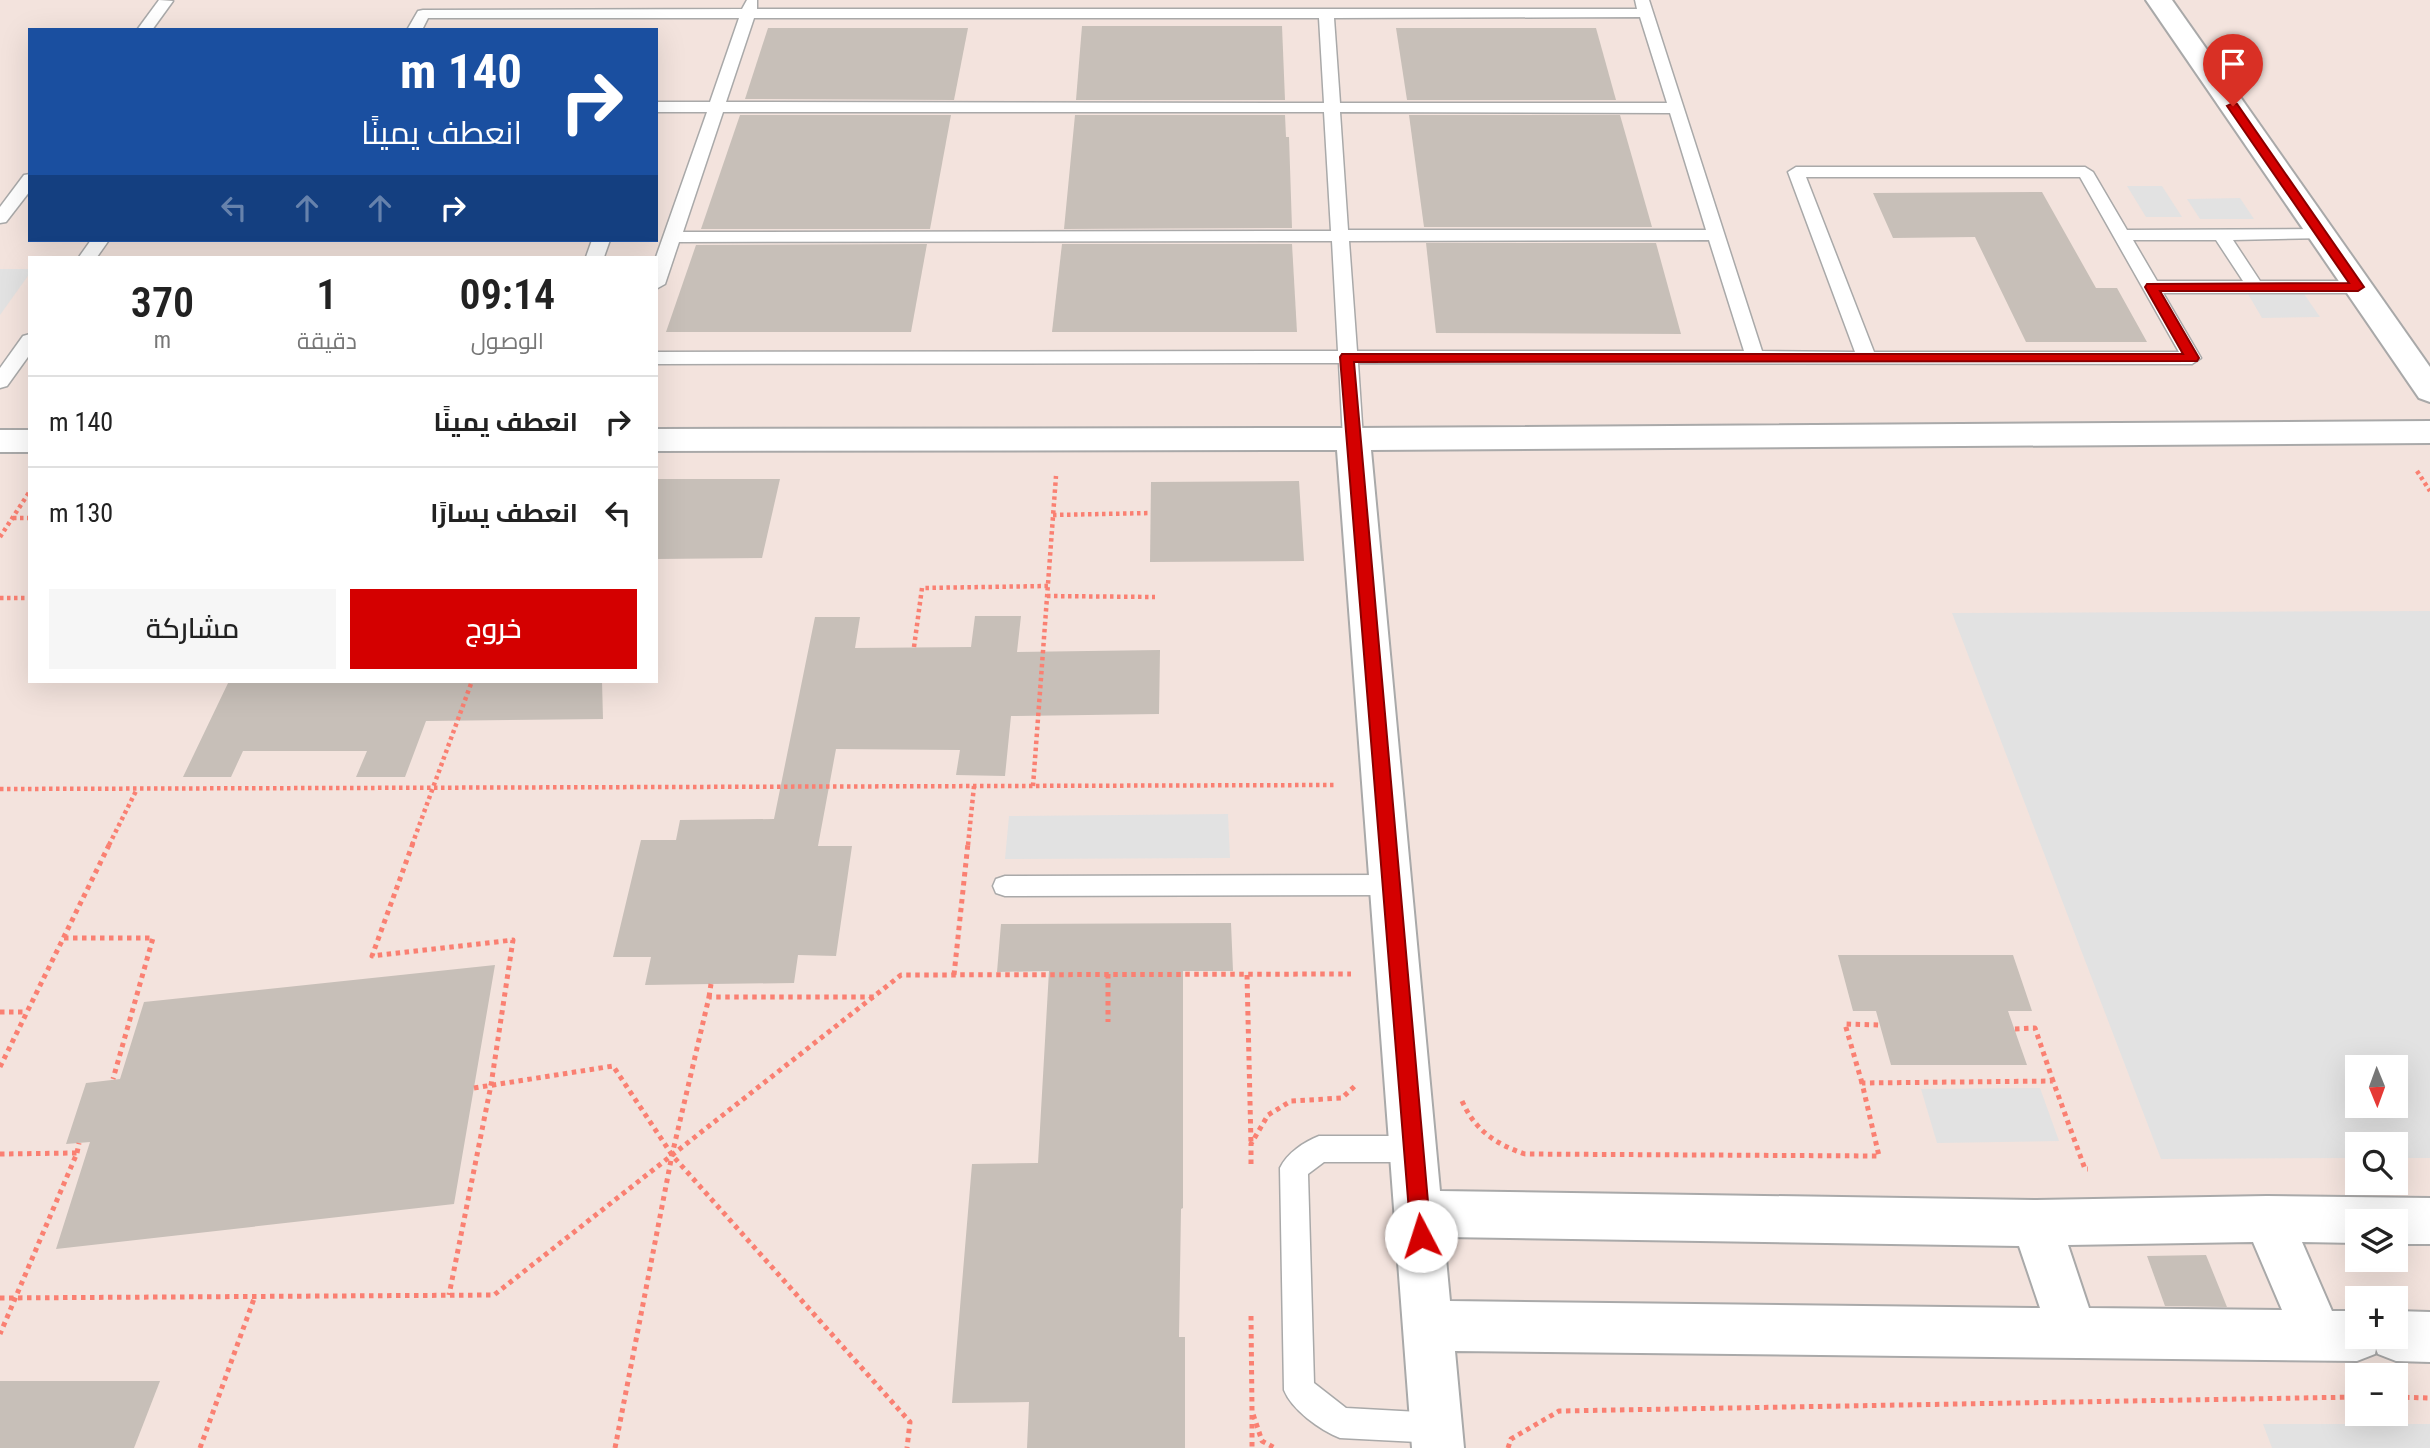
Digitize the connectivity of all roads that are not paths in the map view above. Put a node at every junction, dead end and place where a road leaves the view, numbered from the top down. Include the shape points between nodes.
1 (2159, 0) edge
2 (166, 1) edge
3 (1644, 7) edge
4 (750, 8) edge
5 (1326, 14) junction
6 (146, 28) edge
7 (415, 28) edge
8 (658, 107) edge
9 (716, 108) junction
10 (1332, 108) junction
11 (1676, 108) junction
12 (28, 183) edge
13 (0, 219) edge
14 (2221, 234) junction
15 (2321, 234) junction
16 (1339, 235) junction
17 (1716, 235) junction
18 (2121, 235) junction
19 (673, 237) junction
20 (658, 279) edge
21 (2151, 287) junction
22 (2255, 287) junction
23 (2358, 287) junction
24 (1347, 357) junction
25 (1755, 357) junction
26 (658, 358) edge
27 (1867, 358) junction
28 (22, 361) edge
29 (0, 382) edge
30 (2430, 391) edge
31 (2430, 432) edge
32 (1353, 439) junction
33 (658, 440) edge
34 (0, 441) edge
35 (28, 441) edge
36 (1391, 885) junction
37 (1005, 886) dead end
38 (1413, 1149) junction
39 (1419, 1214) junction
40 (2267, 1219) junction
41 (2430, 1221) edge
42 (2036, 1223) junction
43 (1429, 1326) junction
44 (2072, 1331) junction
45 (2337, 1336) edge
46 (2408, 1336) edge
47 (2430, 1336) edge
48 (1438, 1438) edge

1 - 15 street
2 - 6 lane
3 - 5 lane
3 - 11 lane
4 - 5 lane
4 - 7 lane via 423,14
4 - 9 lane
5 - 10 lane
8 - 9 lane
9 - 10 lane
9 - 19 lane
10 - 11 lane
10 - 16 lane
11 - 17 lane
12 - 13 lane
14 - 15 lane
14 - 18 lane
14 - 22 lane
15 - 23 street
16 - 17 lane
16 - 19 lane
16 - 24 lane
17 - 25 lane
18 - 21 lane
18 - 27 lane via 2085,172 1796,172
19 - 20 lane
21 - 22 lane
21 - 27 lane via 2192,358
22 - 23 lane
23 - 30 street
24 - 25 lane
24 - 26 lane
24 - 32 lane
25 - 27 lane
28 - 29 lane
31 - 32 street
32 - 33 street
32 - 36 street
34 - 35 street
36 - 37 lane
36 - 38 street
38 - 39 street
38 - 48 lane via 1319,1149 1293,1168 1299,1390 1340,1423
39 - 42 street
39 - 43 street
40 - 41 street
40 - 42 street
40 - 45 street
42 - 44 street
43 - 44 street
43 - 48 street
44 - 45 street
46 - 47 street

